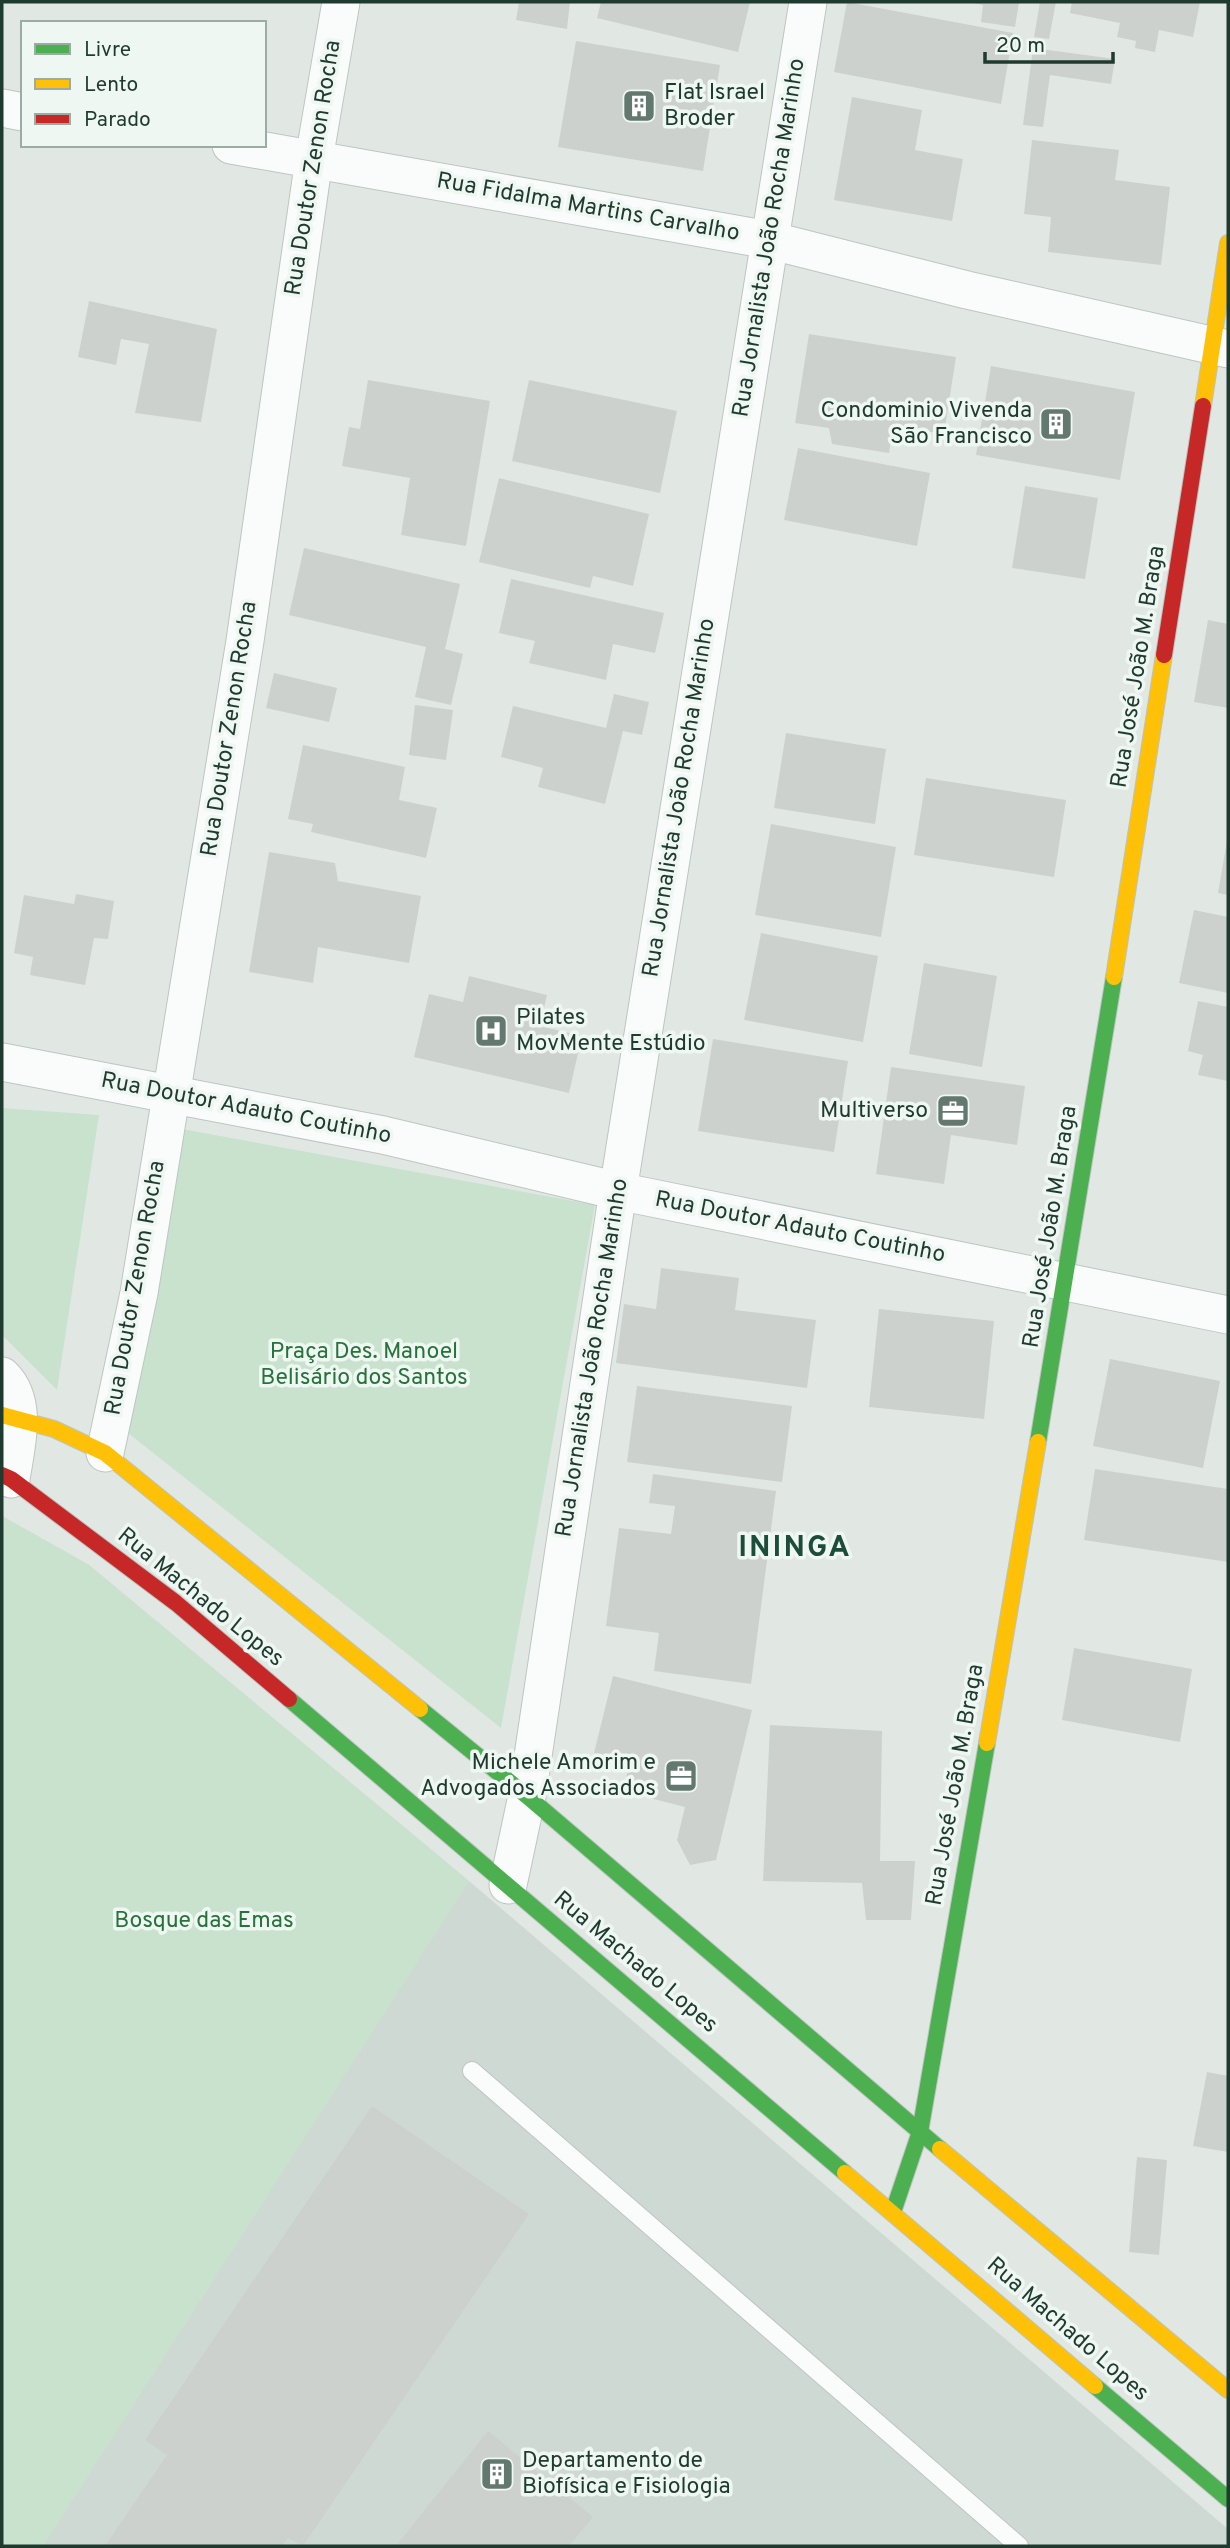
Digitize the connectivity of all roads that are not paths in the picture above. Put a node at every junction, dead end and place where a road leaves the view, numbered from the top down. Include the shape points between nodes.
1 (341, 2) edge
2 (808, 2) edge
3 (2, 108) edge
4 (21, 112) edge
5 (243, 147) edge
6 (314, 159) junction
7 (769, 240) junction
8 (1228, 243) edge
9 (1220, 348) edge
10 (2, 1062) edge
11 (170, 1095) junction
12 (618, 1191) junction
13 (1066, 1282) junction
14 (1228, 1315) edge
15 (2, 1376) edge
16 (11, 1416) edge
17 (105, 1453) junction
18 (6, 1477) edge
19 (527, 1796) junction
20 (509, 1885) junction
21 (472, 2071) dead end
22 (920, 2132) junction
23 (893, 2212) junction
24 (1228, 2390) edge
25 (1228, 2499) edge
26 (1019, 2546) edge

1 - 6 street, Rua Doutor Zenon Rocha
2 - 7 street, Rua Jornalista João Rocha Marinho
3 - 4 street
5 - 6 street, Rua Fidalma Martins Carvalho
6 - 7 street, Rua Fidalma Martins Carvalho
6 - 11 street, Rua Doutor Zenon Rocha via 245,641
7 - 9 street, Rua Fidalma Martins Carvalho
7 - 12 street, Rua Jornalista João Rocha Marinho
8 - 9 street, Rua José João M. Braga
9 - 13 street, Rua José João M. Braga
10 - 11 street, Rua Doutor Adauto Coutinho
11 - 12 street, Rua Doutor Adauto Coutinho via 383,1135
11 - 17 street, Rua Doutor Zenon Rocha via 139,1293
12 - 13 street, Rua Doutor Adauto Coutinho
12 - 19 street, Rua Jornalista João Rocha Marinho
13 - 14 street, Rua Doutor Adauto Coutinho
13 - 22 street, Rua José João M. Braga
15 - 16 street via 13,1397
16 - 17 street via 54,1429
16 - 18 street
17 - 19 street
18 - 20 street, Rua Machado Lopes via 176,1603
19 - 20 street, Rua Jornalista João Rocha Marinho
19 - 22 street
20 - 23 street, Rua Machado Lopes
21 - 26 lane
22 - 23 street, Rua José João M. Braga
22 - 24 street
23 - 25 street, Rua Machado Lopes

